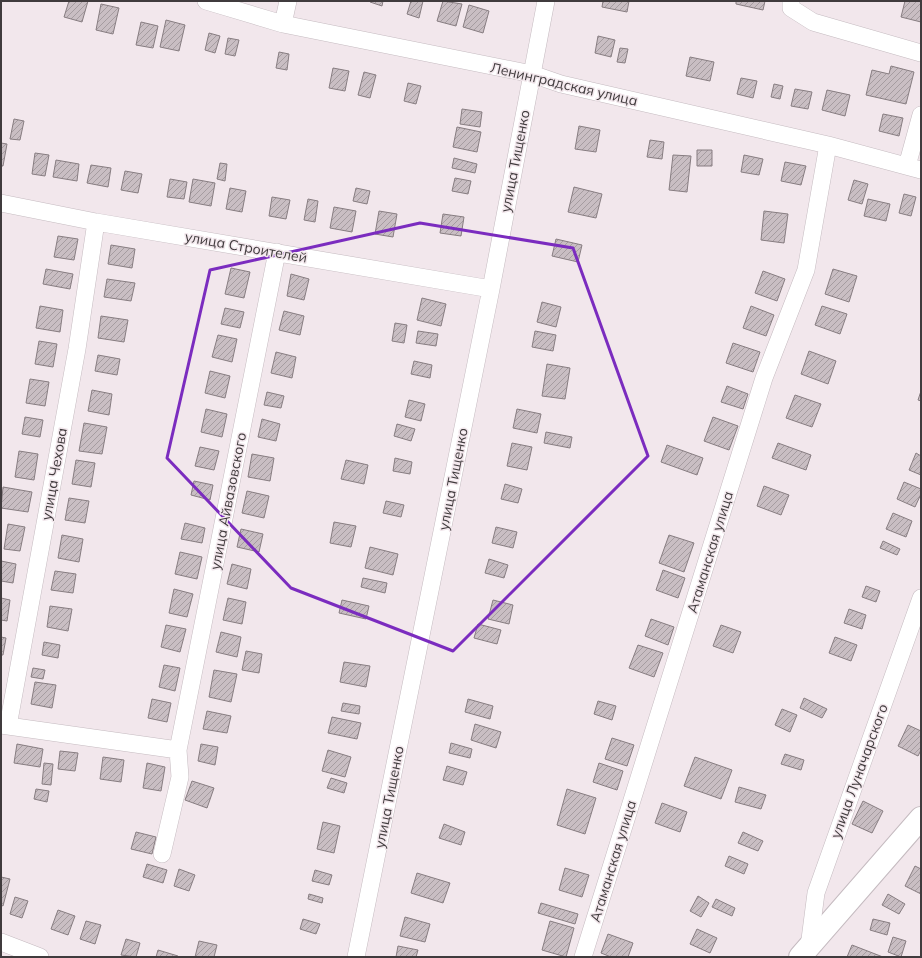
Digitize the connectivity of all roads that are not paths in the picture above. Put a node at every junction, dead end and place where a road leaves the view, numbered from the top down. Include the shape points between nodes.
1 (206, 1) edge
2 (288, 1) edge
3 (546, 1) edge
4 (791, 1) edge
5 (283, 24) junction
6 (921, 53) edge
7 (532, 74) junction
8 (921, 115) edge
9 (828, 145) junction
10 (914, 168) edge
11 (1, 203) edge
12 (96, 222) junction
13 (277, 252) junction
14 (492, 289) junction
15 (921, 598) edge
16 (4, 726) edge
17 (178, 750) junction
18 (921, 818) edge
19 (162, 854) dead end
20 (1, 942) edge
21 (804, 952) edge
22 (40, 957) edge
23 (356, 957) edge
24 (583, 957) edge

1 - 5 street, Ленинградская улица
2 - 5 street
3 - 7 street, улица Тищенко
4 - 6 street via 791,8 813,22
5 - 7 street, Ленинградская улица
7 - 9 street, Ленинградская улица via 561,84
7 - 14 street, улица Тищенко
8 - 10 street
9 - 10 street, Ленинградская улица
9 - 24 street, Атаманская улица via 806,270 764,378
11 - 12 street, улица Строителей
12 - 13 street, улица Строителей
12 - 16 street, улица Чехова via 77,349
13 - 14 street, улица Строителей
13 - 17 street, улица Айвазовского
14 - 23 street, улица Тищенко
15 - 21 street, улица Луначарского via 816,893
16 - 17 street
17 - 19 street, улица Айвазовского via 180,777
18 - 21 main road, улица Луначарского
20 - 22 street

